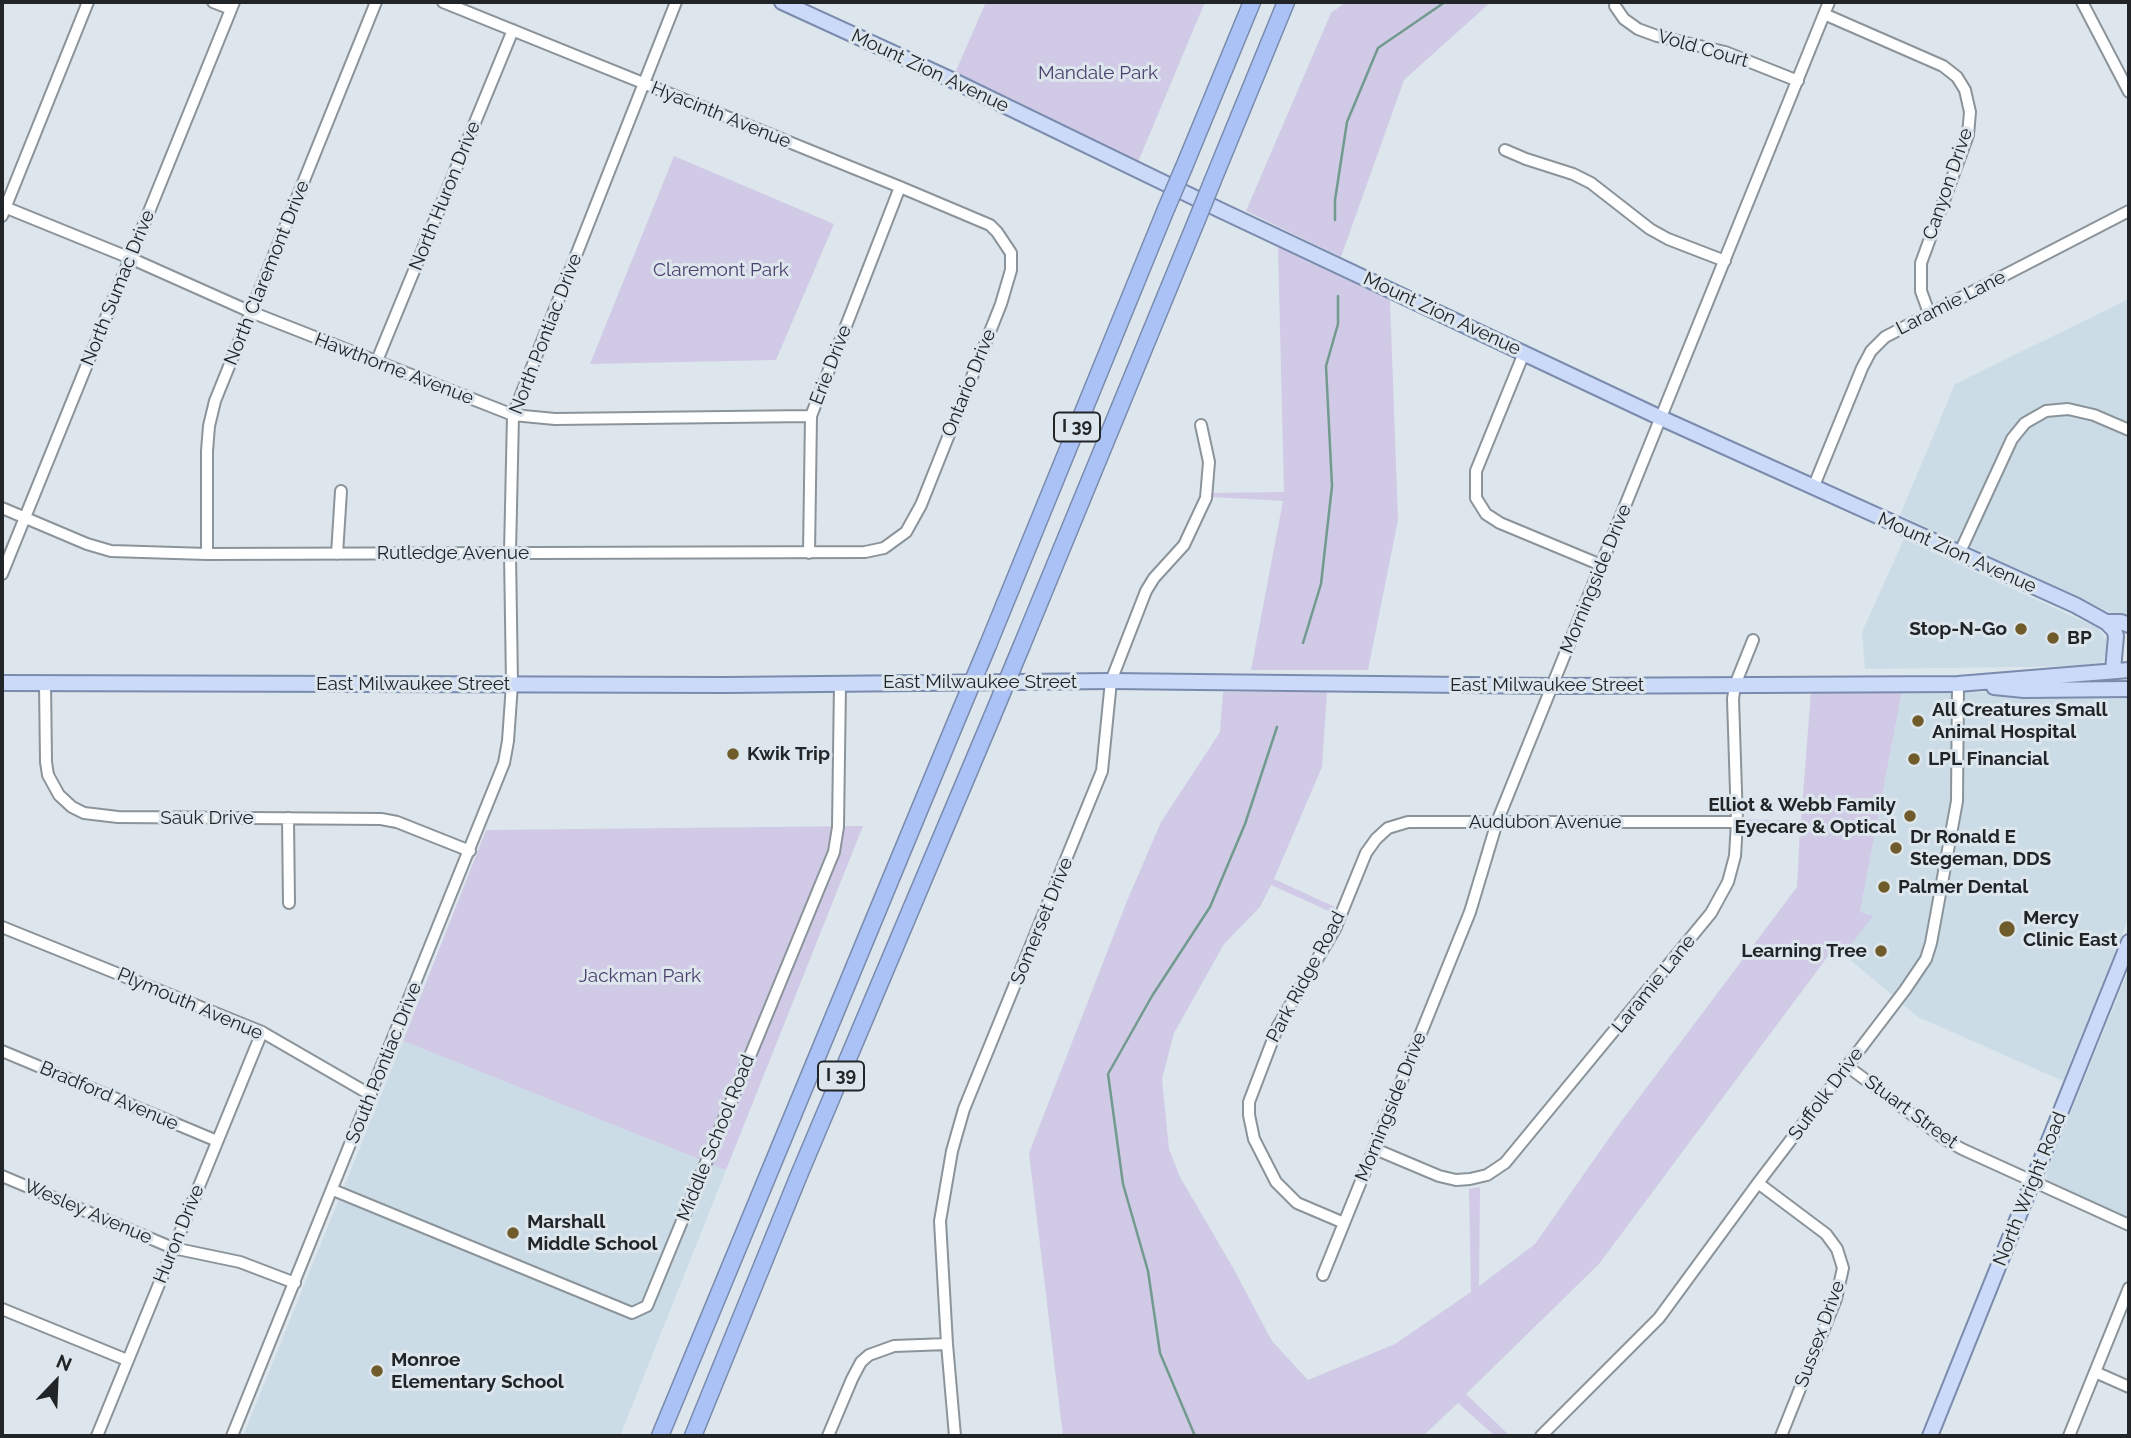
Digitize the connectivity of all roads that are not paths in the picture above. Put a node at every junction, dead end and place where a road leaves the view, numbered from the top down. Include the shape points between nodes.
1 (88, 2) edge
2 (213, 2) edge
3 (376, 2) edge
4 (443, 2) edge
5 (676, 2) edge
6 (782, 2) edge
7 (1252, 2) edge
8 (1286, 2) edge
9 (1829, 2) edge
10 (2082, 2) edge
11 (233, 6) edge
12 (1615, 6) dead end
13 (1824, 14) junction
14 (513, 30) junction
15 (1798, 81) junction
16 (644, 83) junction
17 (2129, 92) edge
18 (1505, 150) dead end
19 (900, 187) junction
20 (3, 210) edge
21 (2129, 211) edge
22 (998, 232) joint
23 (130, 258) junction
24 (1725, 261) junction
25 (251, 312) junction
26 (1929, 313) junction
27 (1524, 352) junction
28 (376, 363) junction
29 (513, 415) junction
30 (811, 416) junction
31 (1661, 418) junction
32 (1201, 425) dead end
33 (2129, 430) edge
34 (1813, 488) junction
35 (341, 491) dead end
36 (2, 508) edge
37 (25, 518) junction
38 (906, 532) joint
39 (510, 553) junction
40 (809, 553) junction
41 (206, 554) junction
42 (337, 554) junction
43 (1959, 554) junction
44 (1601, 565) junction
45 (2, 574) edge
46 (2106, 622) junction
47 (2129, 625) edge
48 (1753, 640) dead end
49 (2113, 670) junction
50 (2129, 670) edge
51 (1111, 681) junction
52 (840, 682) junction
53 (2, 683) edge
54 (45, 683) junction
55 (512, 684) junction
56 (1958, 684) junction
57 (1735, 685) junction
58 (1553, 686) junction
59 (2110, 689) junction
60 (2129, 689) edge
61 (288, 818) junction
62 (1497, 822) junction
63 (1737, 822) junction
64 (470, 851) junction
65 (1366, 853) joint
66 (289, 903) dead end
67 (2, 927) edge
68 (2129, 942) edge
69 (262, 1032) junction
70 (2, 1051) edge
71 (1847, 1066) junction
72 (371, 1095) junction
73 (217, 1141) junction
74 (1375, 1149) junction
75 (2, 1176) edge
76 (2034, 1181) junction
77 (1758, 1183) junction
78 (333, 1190) junction
79 (1345, 1223) junction
80 (2129, 1225) edge
81 (173, 1248) junction
82 (1322, 1275) dead end
83 (295, 1283) junction
84 (2129, 1289) edge
85 (2, 1309) edge
86 (947, 1343) junction
87 (127, 1360) junction
88 (2095, 1373) junction
89 (2129, 1387) edge
90 (97, 1436) edge
91 (232, 1436) edge
92 (660, 1436) edge
93 (693, 1436) edge
94 (828, 1436) edge
95 (955, 1436) edge
96 (1541, 1436) edge
97 (1781, 1436) edge
98 (1930, 1436) edge
99 (2069, 1436) edge

1 - 20 street
2 - 11 street
3 - 25 street, North Claremont Drive
4 - 14 street, Hyacinth Avenue
5 - 16 street, North Pontiac Drive
6 - 27 main road, Mount Zion Avenue
7 - 92 highway, I 39, bridge
8 - 93 highway, I 39, bridge
9 - 13 street, Morningside Drive
10 - 17 street
11 - 23 street, North Sumac Drive
12 - 15 street, Vold Court via 1638,29 1725,52
13 - 15 street, Morningside Drive
13 - 26 street, Canyon Drive via 1943,66 1965,90 1970,112 1968,135 1921,263 1921,291
14 - 16 street, Hyacinth Avenue
14 - 28 street, North Huron Drive
15 - 24 street, Morningside Drive
16 - 19 street, Hyacinth Avenue
16 - 29 street, North Pontiac Drive
18 - 24 street via 1591,183 1650,229
19 - 22 street, Hyacinth Avenue
19 - 30 street, Erie Drive
20 - 23 street, Hawthorne Avenue
21 - 26 street, Laramie Lane
22 - 38 street, Ontario Drive via 1011,253 1001,304
23 - 25 street, Hawthorne Avenue
23 - 37 street, North Sumac Drive
24 - 31 street, Morningside Drive
25 - 28 street, Hawthorne Avenue
25 - 41 street, North Claremont Drive via 209,425
26 - 34 street, Laramie Lane via 1885,337 1871,351
27 - 31 main road, Mount Zion Avenue
27 - 44 street via 1476,471 1476,498 1486,514 1500,523
28 - 29 street, Hawthorne Avenue
29 - 30 street, Hawthorne Avenue via 555,419
29 - 39 street, North Pontiac Drive
30 - 40 street, Erie Drive
31 - 34 main road, Mount Zion Avenue
31 - 44 street, Morningside Drive
32 - 51 street, Somerset Drive via 1209,462 1206,498 1184,545 1146,591
33 - 43 street via 2068,409 2046,411 2025,423 2012,439
34 - 43 main road, Mount Zion Avenue
35 - 42 street
36 - 37 street, Rutledge Avenue
37 - 41 street, Rutledge Avenue via 111,551
37 - 45 street, North Sumac Drive
38 - 40 street, Rutledge Avenue via 884,548 866,552
39 - 40 street, Rutledge Avenue
39 - 42 street, Rutledge Avenue
39 - 55 street, North Pontiac Drive
41 - 42 street, Rutledge Avenue
43 - 46 main road, Mount Zion Avenue
44 - 58 street, Morningside Drive
46 - 47 main road, Mount Zion Avenue
46 - 49 main road via 2116,636
48 - 57 street, Laramie Lane
49 - 50 main road, East Milwaukee Street
49 - 56 main road, East Milwaukee Street
49 - 59 street
51 - 52 main road, East Milwaukee Street
51 - 58 main road, East Milwaukee Street
51 - 86 street, Somerset Drive via 1102,771 955,1140 940,1221
52 - 55 main road, East Milwaukee Street
52 - 78 street, Middle School Road via 834,852 647,1306 632,1313
53 - 54 main road, East Milwaukee Street
54 - 55 main road, East Milwaukee Street
54 - 61 street, Sauk Drive via 48,775 59,795 78,810 109,817
55 - 64 street, South Pontiac Drive via 504,763
56 - 57 main road, East Milwaukee Street
56 - 59 main road, East Milwaukee Street via 2024,690
56 - 71 street, Suffolk Drive via 1957,801 1929,953
57 - 58 main road, East Milwaukee Street
57 - 63 street, Laramie Lane
58 - 62 street, Morningside Drive
59 - 60 main road, East Milwaukee Street
61 - 64 street, Sauk Drive via 381,819
61 - 66 street
62 - 63 street, Audubon Avenue
62 - 65 street, Audubon Avenue via 1401,823 1381,833
62 - 74 street, Morningside Drive via 1470,912
63 - 74 street, Laramie Lane via 1732,868 1711,913 1505,1163 1487,1175 1455,1180
64 - 72 street, South Pontiac Drive
65 - 79 street, Park Ridge Road via 1335,929 1278,1026 1249,1102 1254,1139 1276,1182 1297,1203
67 - 69 street, Plymouth Avenue
68 - 76 main road, North Wright Road
69 - 72 street, Plymouth Avenue
69 - 73 street, Huron Drive
70 - 73 street, Bradford Avenue
71 - 76 street, Stuart Street via 1946,1140
71 - 77 street, Suffolk Drive
72 - 78 street, South Pontiac Drive
73 - 81 street, Huron Drive
74 - 79 street, Morningside Drive
75 - 81 street, Wesley Avenue
76 - 80 street, Stuart Street
76 - 98 main road, North Wright Road
77 - 96 street, Suffolk Drive via 1659,1318
77 - 97 street, Sussex Drive via 1826,1234 1843,1268 1836,1299
78 - 83 street, South Pontiac Drive
79 - 82 street, Morningside Drive
81 - 83 street, Wesley Avenue via 240,1262
81 - 87 street, Huron Drive
83 - 91 street, South Pontiac Drive
84 - 88 street
85 - 87 street
86 - 94 street via 894,1346 865,1359
86 - 95 street, Somerset Drive
87 - 90 street, Huron Drive
88 - 89 street
88 - 99 street

